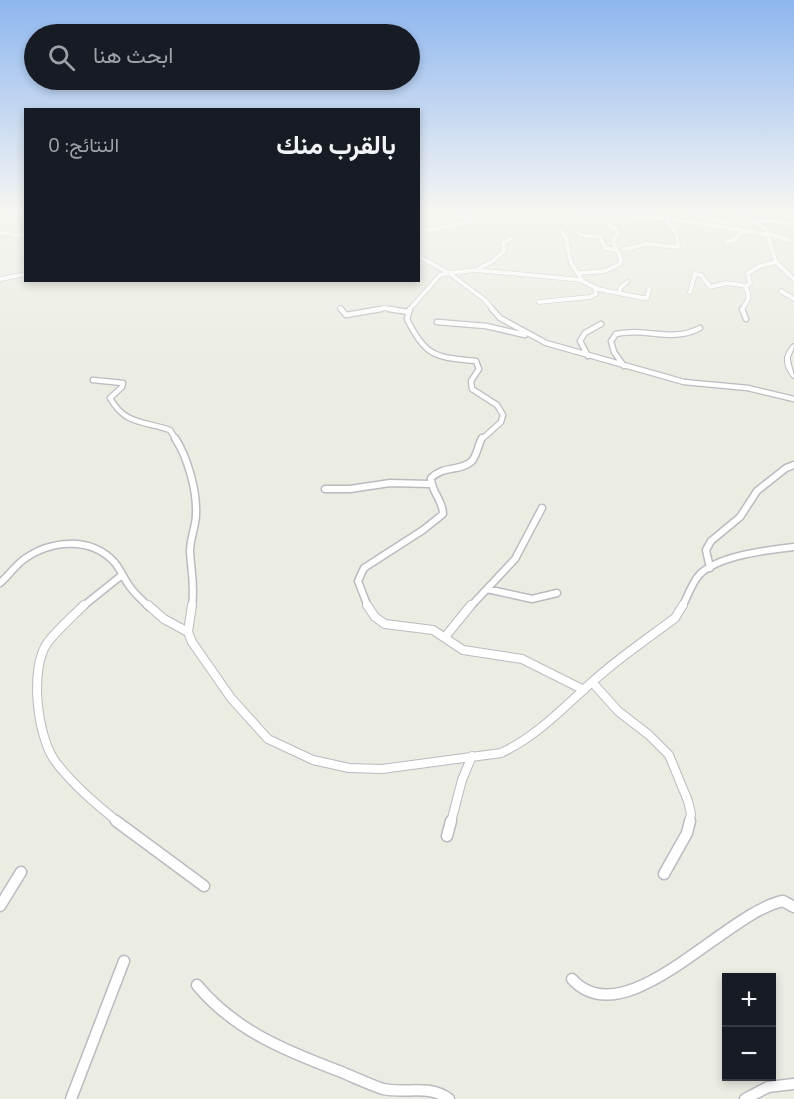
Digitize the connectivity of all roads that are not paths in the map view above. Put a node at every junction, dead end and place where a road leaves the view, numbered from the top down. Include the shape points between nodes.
1 (427, 260) edge
2 (495, 260) edge
3 (570, 260) edge
4 (620, 260) edge
5 (776, 262) joint
6 (476, 270) junction
7 (449, 273) junction
8 (580, 273) junction
9 (24, 274) edge
10 (0, 279) edge
11 (794, 279) edge
12 (580, 280) junction
13 (627, 282) dead end
14 (746, 286) junction
15 (595, 288) junction
16 (649, 289) dead end
17 (781, 291) dead end
18 (690, 292) dead end
19 (619, 293) junction
20 (794, 299) edge
21 (539, 302) dead end
22 (339, 308) dead end
23 (408, 312) junction
24 (746, 319) dead end
25 (437, 322) dead end
26 (601, 324) dead end
27 (700, 328) dead end
28 (531, 336) junction
29 (794, 346) edge
30 (588, 357) junction
31 (625, 367) junction
32 (794, 376) edge
33 (93, 380) dead end
34 (794, 399) edge
35 (794, 465) edge
36 (430, 484) junction
37 (325, 489) dead end
38 (542, 508) dead end
39 (794, 547) edge
40 (710, 568) junction
41 (122, 575) junction
42 (0, 583) edge
43 (487, 589) junction
44 (557, 593) dead end
45 (188, 632) junction
46 (445, 637) junction
47 (592, 682) junction
48 (584, 690) junction
49 (472, 756) junction
50 (447, 836) dead end
51 (21, 872) dead end
52 (664, 874) dead end
53 (204, 886) dead end
54 (0, 906) edge
55 (794, 907) edge
56 (124, 961) dead end
57 (572, 979) dead end
58 (196, 985) dead end
59 (794, 1084) edge
60 (71, 1099) edge
61 (449, 1099) edge
62 (745, 1099) edge

1 - 7 street
2 - 6 street
3 - 8 street
4 - 8 street via 616,267
5 - 11 street
5 - 14 street via 748,273 750,283
6 - 7 street
6 - 12 street
7 - 23 street via 440,275
7 - 28 street via 485,300 500,318
8 - 12 street
9 - 10 street
12 - 15 street
13 - 19 street
14 - 18 street via 710,287 696,274
14 - 24 street via 748,304 742,308
15 - 19 street
15 - 21 street via 596,294 590,297
16 - 19 street via 647,298
17 - 20 street
22 - 23 street via 346,315 385,308
23 - 36 street via 417,339 433,354 479,363 478,373 471,381 472,389 502,413 499,425 480,441 473,460 463,466 443,468 431,478
25 - 28 street via 486,326
26 - 30 street via 585,333 580,341
27 - 31 street via 680,335 633,330 616,334 612,346
28 - 30 street
29 - 32 street via 786,359
30 - 31 street
31 - 34 street via 684,382 748,388
33 - 45 street via 123,383 110,397 117,411 133,421 170,430 182,449 196,515 190,550 194,598
35 - 40 street via 757,491 740,517 711,541 706,550
36 - 37 street
36 - 46 street via 443,506 443,514 364,568 358,581 361,594 378,620 395,627 432,630
38 - 43 street via 515,559
39 - 40 street via 740,557
40 - 47 street via 700,574 675,618
41 - 42 street via 96,547 76,542 34,552
41 - 45 street via 173,626
41 - 53 street via 47,643 36,685 43,736 54,760 87,796
43 - 44 street via 533,599
43 - 46 street
45 - 49 street via 213,672 257,728 268,739 296,753 332,765 368,770
46 - 48 street via 466,651 533,663
47 - 48 street
47 - 52 street via 618,711 669,755 688,801 691,813 687,833
48 - 49 street via 519,745 501,753
49 - 50 street
51 - 54 street
55 - 57 street via 783,901 762,907 630,992 603,997 587,994
56 - 60 street
58 - 61 street via 218,1010 292,1054 388,1090 426,1089 442,1092
59 - 62 street via 769,1085 754,1090

